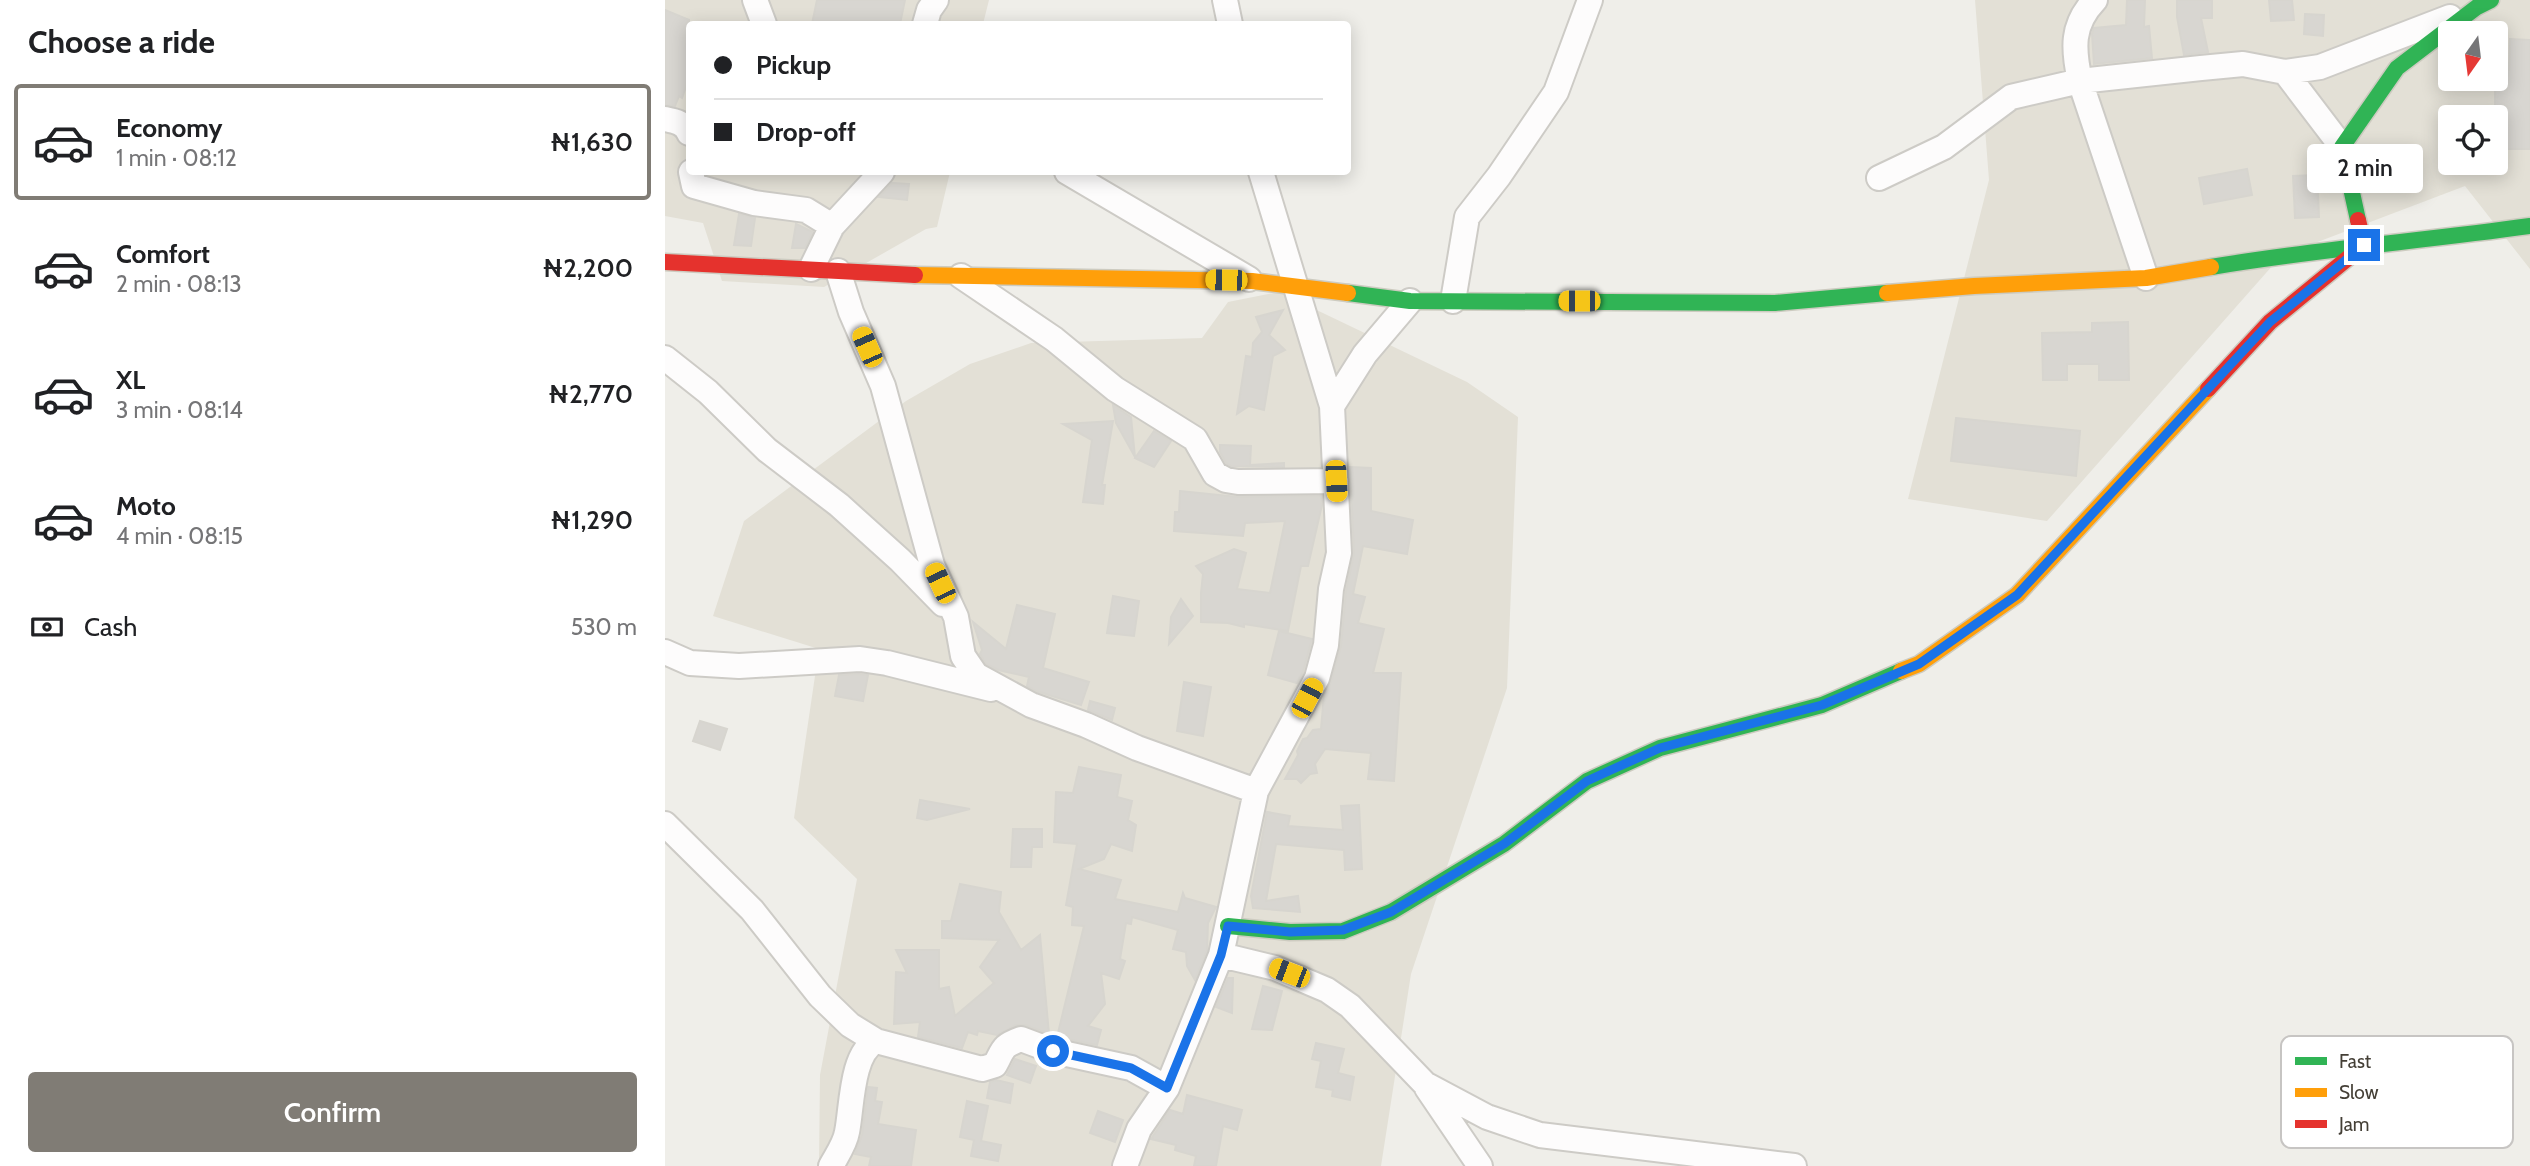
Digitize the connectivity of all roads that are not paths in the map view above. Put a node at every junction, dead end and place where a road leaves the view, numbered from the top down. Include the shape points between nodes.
1 (755, 0) edge
2 (936, 0) edge
3 (1225, 0) edge
4 (1590, 0) edge
5 (2095, 0) edge
6 (2484, 4) edge
7 (763, 21) edge
8 (926, 21) edge
9 (1229, 21) edge
10 (2285, 72) junction
11 (2080, 81) junction
12 (665, 119) edge
13 (686, 127) edge
14 (2342, 147) junction
15 (692, 175) edge
16 (879, 175) edge
17 (1072, 175) edge
18 (1263, 175) edge
19 (1879, 178) dead end
20 (832, 226) junction
21 (2530, 226) edge
22 (2364, 245) junction
23 (665, 262) edge
24 (811, 269) junction
25 (838, 271) junction
26 (961, 276) junction
27 (2146, 278) junction
28 (1252, 281) junction
29 (1296, 287) junction
30 (1410, 301) junction
31 (1453, 301) junction
32 (665, 358) edge
33 (1332, 406) junction
34 (1336, 481) junction
35 (956, 617) junction
36 (665, 652) edge
37 (1012, 694) junction
38 (1256, 791) junction
39 (665, 824) edge
40 (1228, 926) junction
41 (1221, 955) junction
42 (876, 1041) junction
43 (1425, 1084) junction
44 (1167, 1088) junction
45 (831, 1166) edge
46 (1125, 1166) edge
47 (1480, 1166) edge
48 (1794, 1166) edge

1 - 7 street
2 - 8 street
3 - 9 street
4 - 31 street via 1556,92 1467,218
5 - 11 street via 2081,15 2074,53
6 - 10 street via 2321,66
6 - 14 street via 2396,68
10 - 11 street via 2243,64
10 - 14 street
11 - 19 street via 2011,97 1944,147
11 - 27 street
12 - 13 street
14 - 22 street
15 - 20 street via 694,186 754,203 806,210
16 - 20 street
17 - 28 street
18 - 29 street
20 - 24 street
21 - 22 street
22 - 27 street
22 - 40 street via 2270,322 2017,595 1919,664 1822,705 1660,748 1587,781 1504,844 1391,912 1343,930 1290,932
23 - 24 street
24 - 25 street
25 - 26 street
25 - 35 street via 883,386 932,565
26 - 28 street
26 - 34 street via 1054,339 1115,389 1195,439 1215,474 1238,482
27 - 31 street via 1974,286 1775,303
28 - 29 street
29 - 30 street
29 - 33 street
30 - 31 street
30 - 33 street via 1365,354
32 - 35 street via 708,392 767,450 839,505
33 - 34 street
34 - 38 street via 1339,553 1326,645 1317,678
35 - 37 street via 963,656 976,675
36 - 37 street via 691,663 739,666 860,659
37 - 38 street via 1137,748
38 - 40 street
39 - 42 street via 752,910 820,996 850,1025
40 - 41 street
41 - 43 street via 1275,968 1327,990 1350,1006
41 - 44 street
42 - 44 street via 982,1069 995,1065 1007,1044 1021,1039 1131,1068
42 - 45 street via 866,1048 861,1060 847,1132
43 - 47 street
43 - 48 street via 1487,1117 1540,1135
44 - 46 street via 1139,1129

